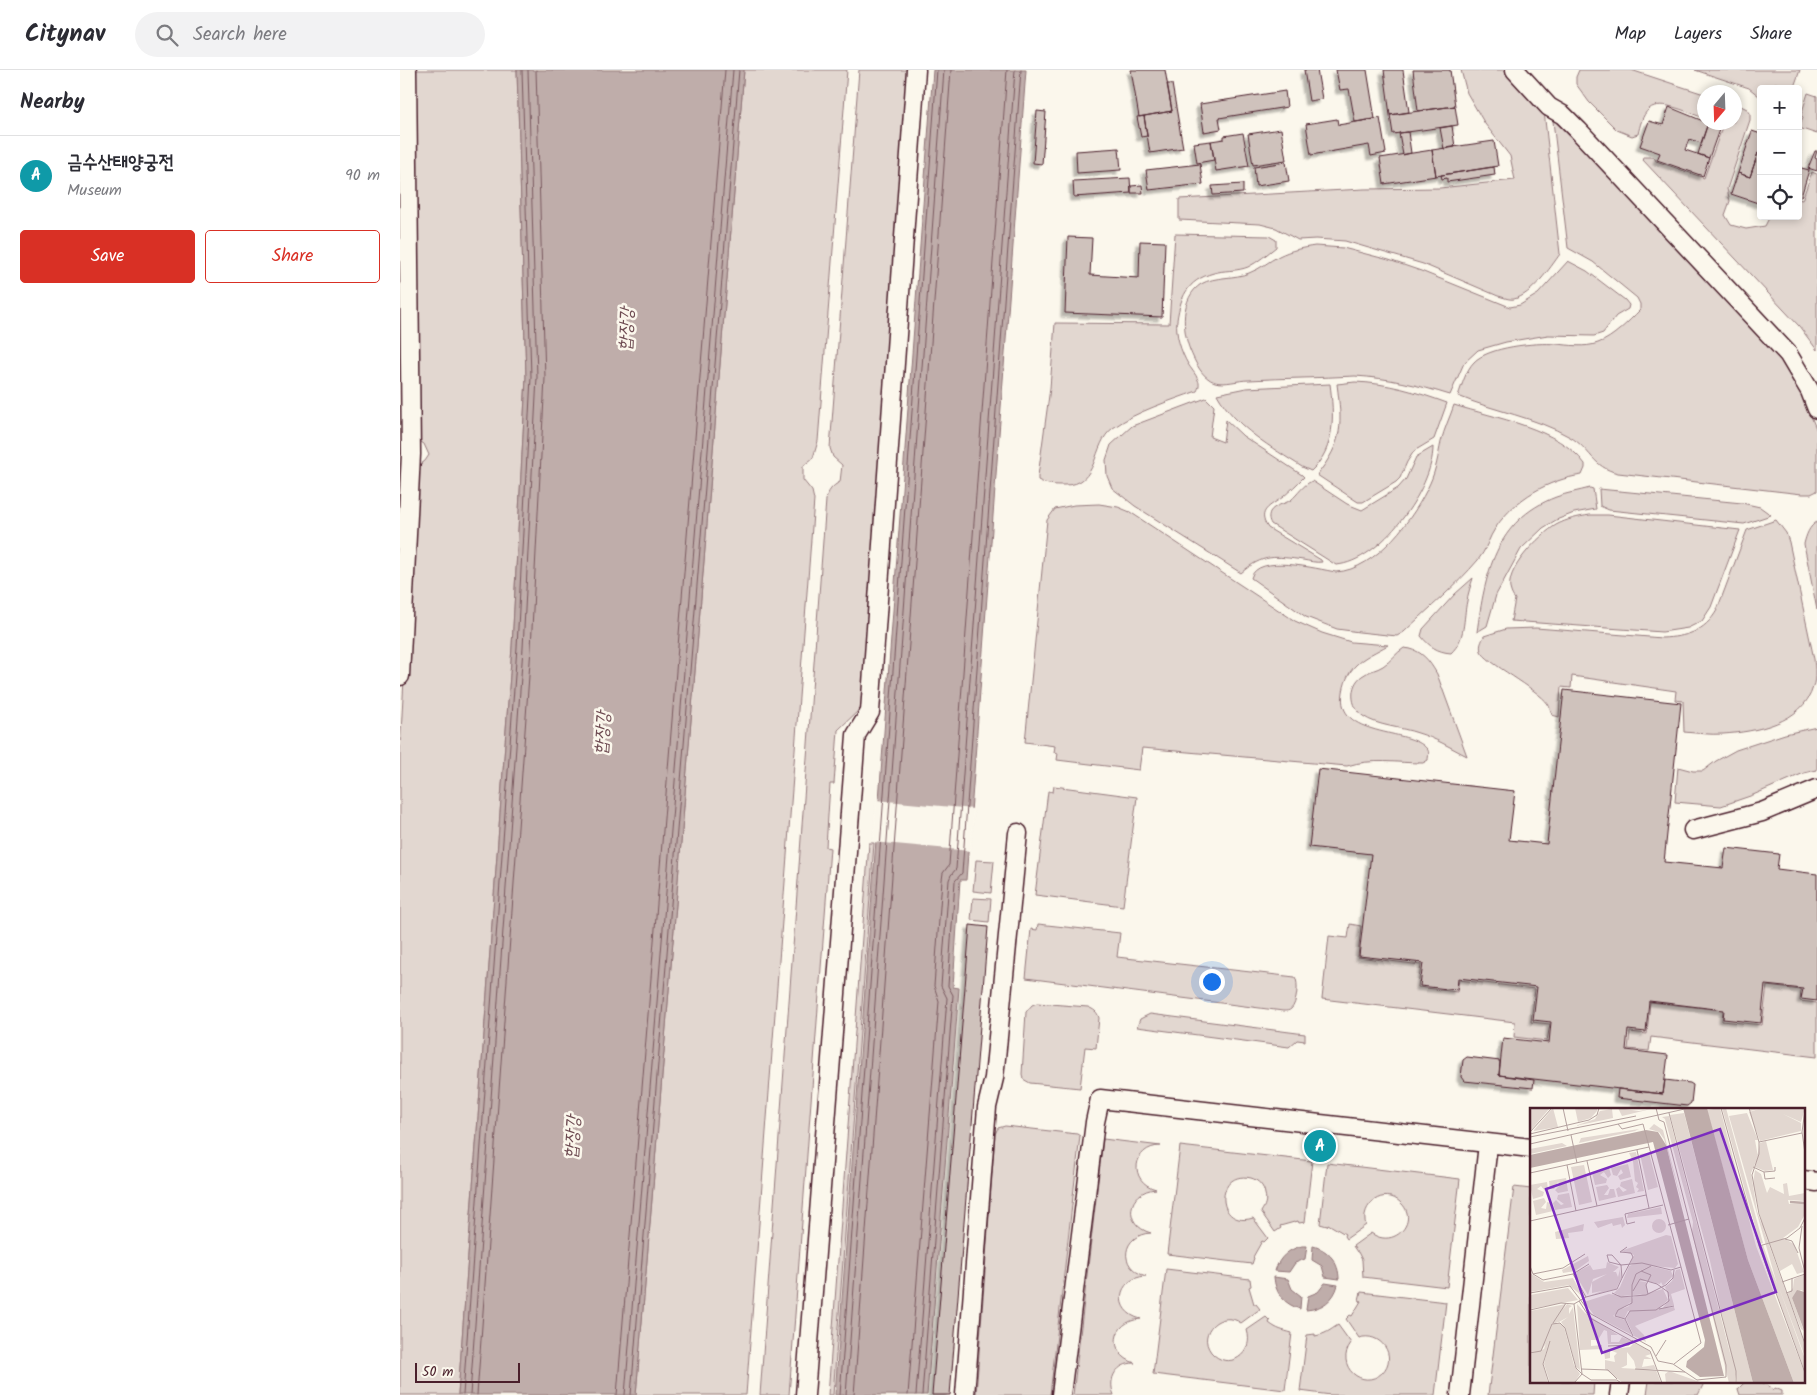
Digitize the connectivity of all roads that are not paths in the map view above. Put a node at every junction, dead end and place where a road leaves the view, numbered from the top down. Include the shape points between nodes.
1 (407, 70) edge
2 (916, 70) edge
3 (1515, 70) edge
4 (1817, 408) edge
5 (406, 453) edge
6 (400, 676) edge
7 (1817, 789) edge
8 (1692, 830) dead end
9 (1018, 833) dead end
10 (1488, 1144) junction
11 (1530, 1148) edge
12 (1804, 1180) edge
13 (1817, 1182) edge
14 (1621, 1382) edge
15 (805, 1395) edge
16 (965, 1395) edge
17 (1061, 1395) edge
18 (1460, 1395) edge
19 (1619, 1395) edge

1 - 5 street
2 - 15 street via 870,712 856,736
3 - 4 street via 1549,107 1578,130 1788,354
5 - 6 street
7 - 8 street via 1762,812
9 - 16 street via 994,1078 987,1107
10 - 11 street
10 - 17 street via 1100,1099
10 - 18 street
12 - 13 street
14 - 19 street

